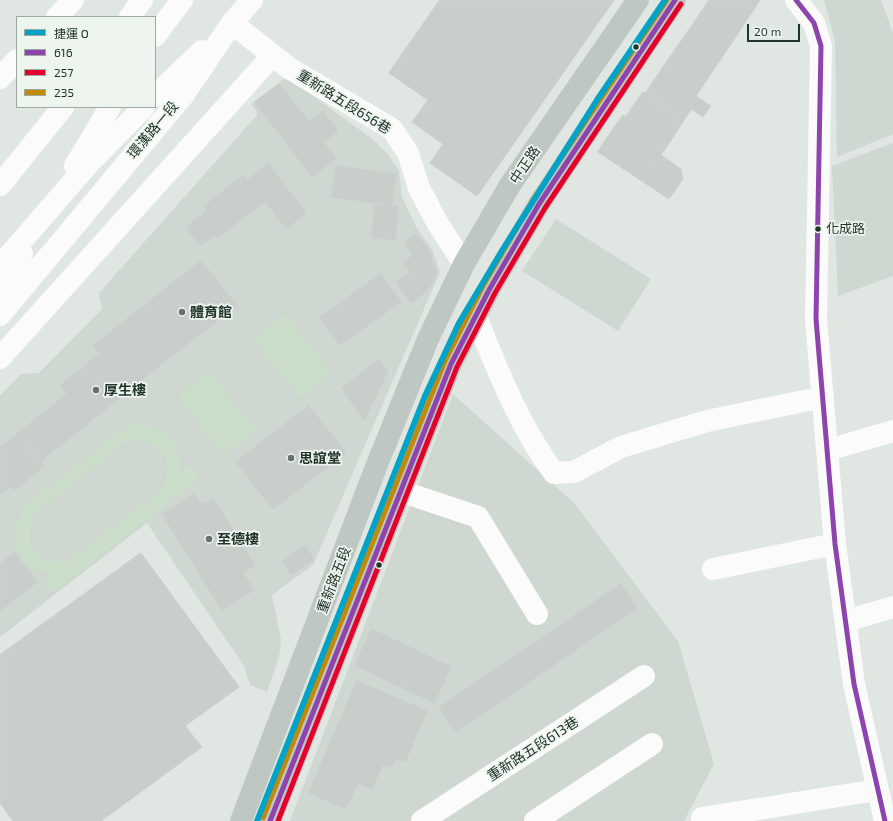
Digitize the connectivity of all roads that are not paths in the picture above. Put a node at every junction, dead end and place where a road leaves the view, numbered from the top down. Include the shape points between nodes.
1 (73, 0) edge
2 (142, 0) edge
3 (182, 0) edge
4 (252, 0) edge
5 (638, 0) edge
6 (674, 0) edge
7 (796, 0) edge
8 (58, 16) edge
9 (131, 16) edge
10 (232, 23) junction
11 (156, 35) edge
12 (273, 56) junction
13 (16, 61) edge
14 (0, 78) edge
15 (156, 95) edge
16 (62, 108) edge
17 (109, 108) edge
18 (143, 108) edge
19 (0, 185) edge
20 (464, 264) junction
21 (0, 266) edge
22 (0, 289) edge
23 (0, 314) edge
24 (476, 317) junction
25 (428, 339) joint
26 (0, 358) edge
27 (823, 397) junction
28 (893, 431) edge
29 (828, 450) junction
30 (400, 491) junction
31 (835, 544) junction
32 (713, 569) dead end
33 (893, 607) edge
34 (537, 614) dead end
35 (846, 621) junction
36 (644, 676) dead end
37 (652, 744) dead end
38 (878, 790) junction
39 (702, 818) dead end
40 (241, 821) edge
41 (270, 821) edge
42 (422, 821) edge
43 (535, 821) edge
44 (885, 821) edge

1 - 8 street
2 - 9 street
3 - 11 street
4 - 10 street
5 - 20 main road, 中正路 via 510,185
6 - 24 main road via 539,204
7 - 27 street via 814,23 821,46 816,319
10 - 12 street, 重新路五段656巷
10 - 15 street, 環漢路一段
10 - 23 street, 環漢路一段 via 182,97
12 - 20 street, 重新路五段656巷 via 392,129 408,153 419,188 438,224
12 - 26 street
13 - 14 street
16 - 19 street
17 - 22 street
18 - 21 street, 環漢路一段 via 90,162
20 - 25 main road, 中正路
24 - 27 street via 500,378 536,449 554,473 574,472 621,447 707,421
24 - 30 main road, 重新路五段 via 451,364
25 - 40 main road, 重新路五段 via 376,467
27 - 29 street
28 - 29 street
29 - 31 street
30 - 34 street via 478,517
30 - 41 main road, 重新路五段
31 - 32 street
31 - 35 street
33 - 35 street
35 - 38 street via 854,684
36 - 42 street, 重新路五段613巷
37 - 43 street
38 - 39 street
38 - 44 street

